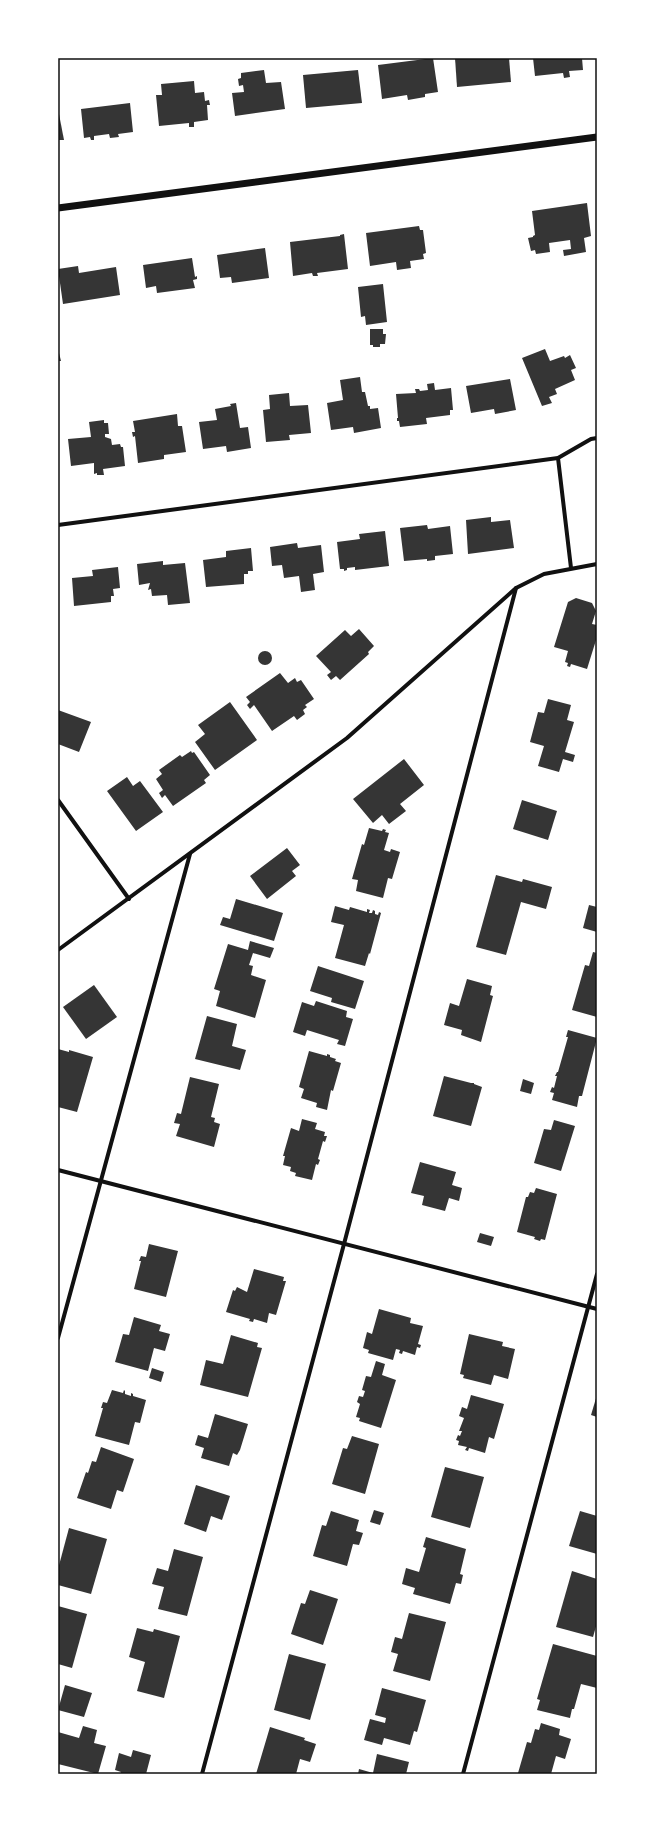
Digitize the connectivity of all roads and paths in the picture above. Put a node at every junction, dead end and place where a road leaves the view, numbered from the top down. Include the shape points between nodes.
1 (597, 137) edge
2 (58, 208) edge
3 (597, 438) edge
4 (558, 458) junction
5 (58, 525) edge
6 (597, 564) edge
7 (572, 568) junction
8 (516, 588) junction
9 (58, 800) edge
10 (190, 854) junction
11 (130, 899) junction
12 (58, 950) edge
13 (58, 1170) edge
14 (101, 1182) junction
15 (344, 1244) junction
16 (597, 1274) edge
17 (588, 1307) junction
18 (597, 1309) edge
19 (58, 1338) edge
20 (202, 1774) edge
21 (463, 1774) edge

1 - 2 street
3 - 4 street
4 - 5 street
4 - 7 street
6 - 7 street
7 - 8 street via 544,574
8 - 10 street via 347,738
8 - 15 street
9 - 11 street
10 - 11 street
10 - 14 street
11 - 12 street
13 - 14 street
14 - 15 street
14 - 19 street
15 - 17 street
15 - 20 street
16 - 17 street
17 - 18 street
17 - 21 street

